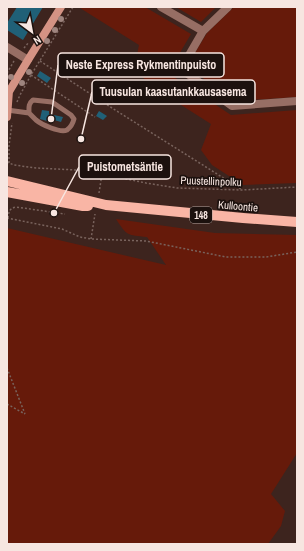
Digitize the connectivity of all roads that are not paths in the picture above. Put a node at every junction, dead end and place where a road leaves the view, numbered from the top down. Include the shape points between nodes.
1 (62, 7) edge
2 (161, 7) edge
3 (228, 7) edge
4 (203, 31) junction
5 (7, 48) edge
6 (28, 60) junction
7 (8, 93) edge
8 (297, 101) edge
9 (9, 112) edge
10 (29, 113) junction
11 (7, 181) edge
12 (7, 192) edge
13 (106, 205) junction
14 (297, 222) edge

1 - 6 street
2 - 4 street
3 - 4 street
4 - 8 street via 181,69 232,106
5 - 6 street
6 - 7 street
7 - 9 street
9 - 10 lane
10 - 10 lane via 31,102 40,100 52,102 74,119 70,128 64,131 41,124
11 - 13 main road, Kulloontie / 148
12 - 13 main road, Kulloontie / 148 via 83,206
13 - 14 main road, Kulloontie / 148

